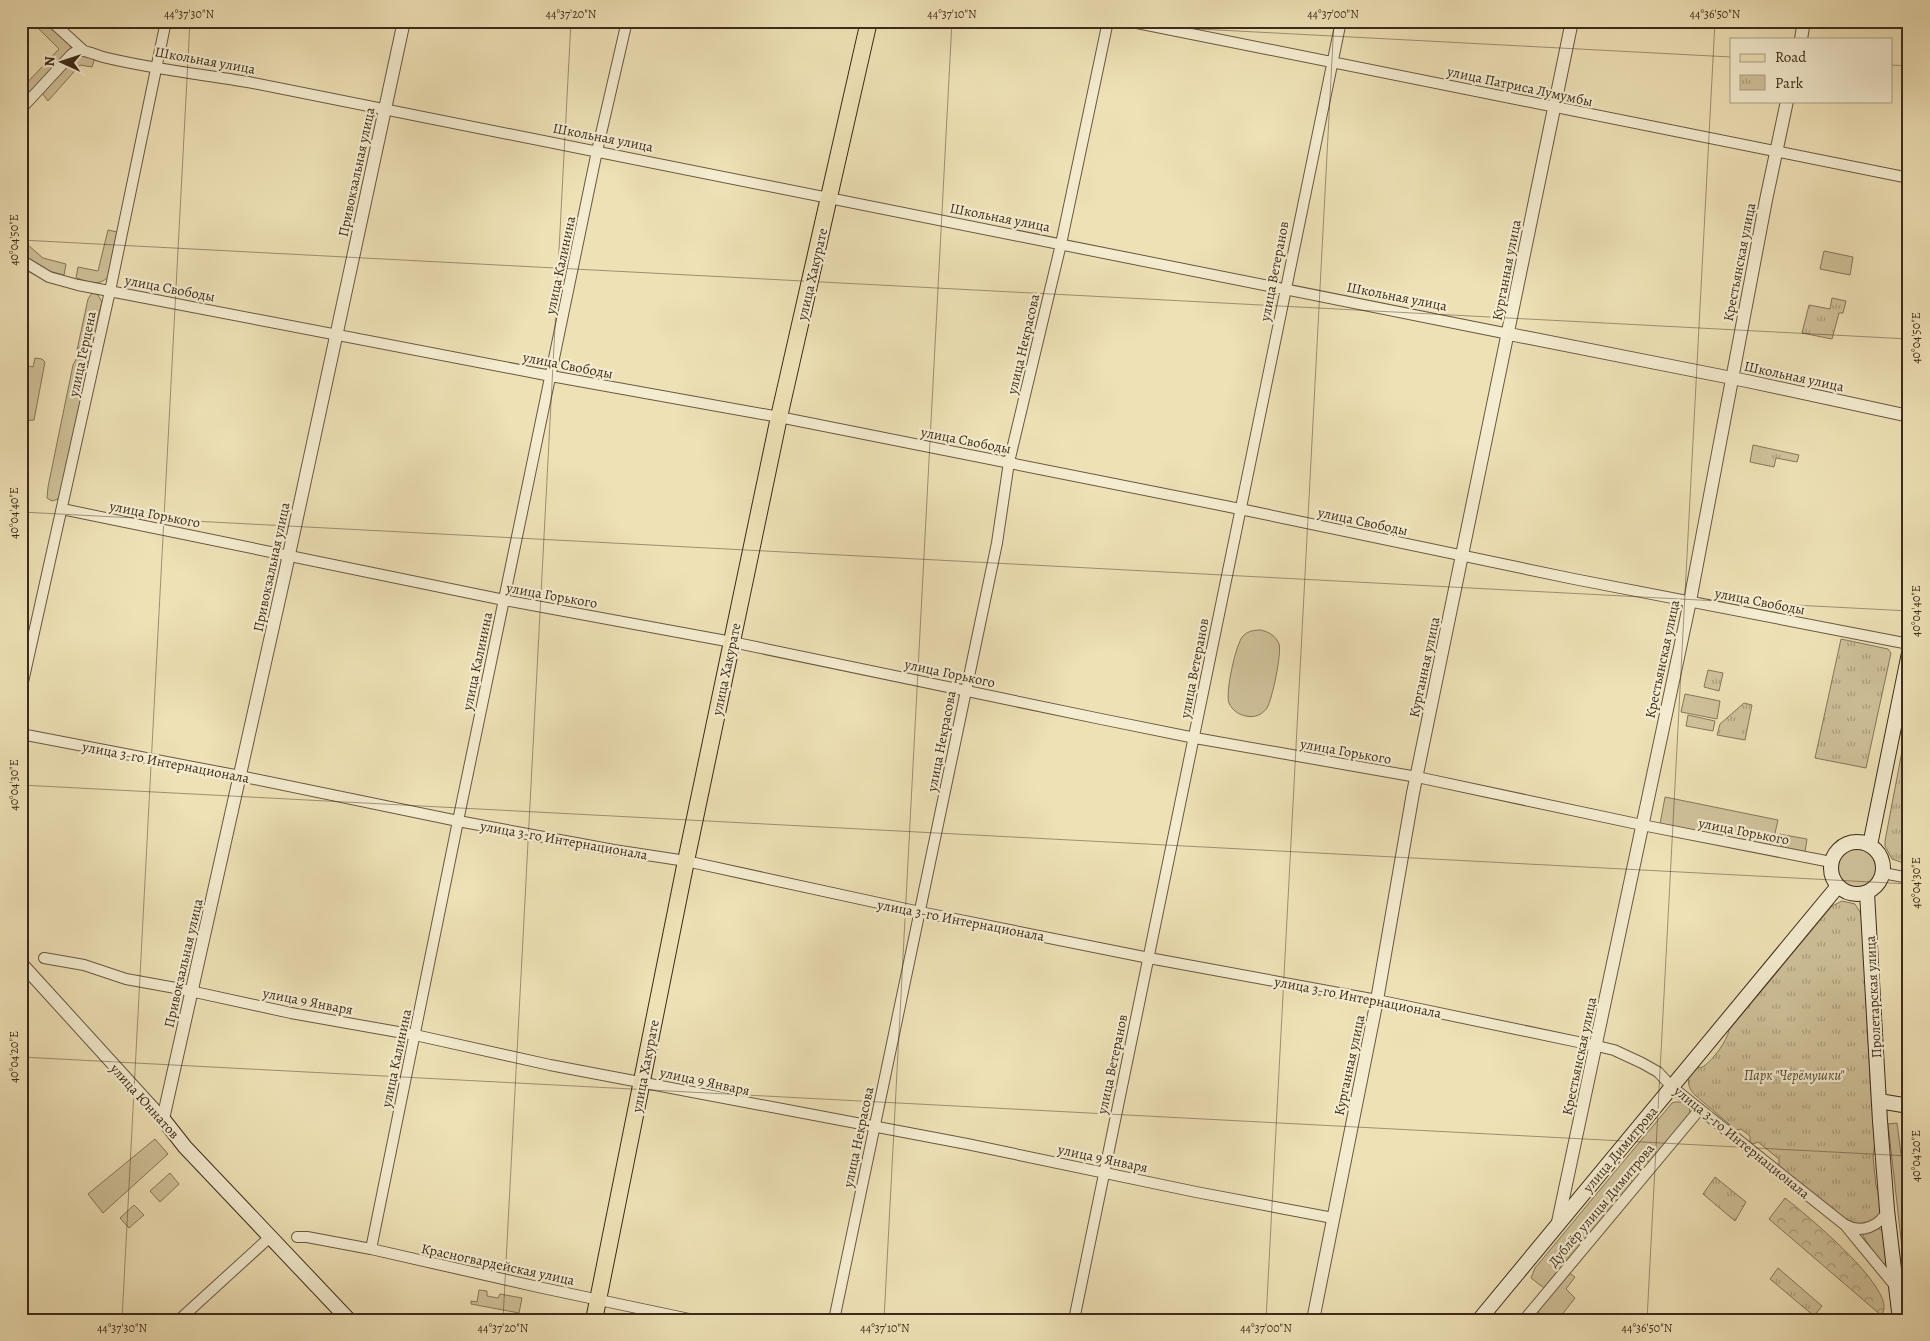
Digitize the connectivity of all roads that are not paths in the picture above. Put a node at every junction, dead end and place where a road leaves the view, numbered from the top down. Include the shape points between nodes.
1 (51, 21) edge
2 (166, 21) edge
3 (404, 21) edge
4 (627, 21) edge
5 (869, 21) edge
6 (1108, 21) edge
7 (1127, 21) edge
8 (1341, 21) edge
9 (1572, 21) edge
10 (1804, 21) edge
11 (1801, 38) edge
12 (84, 51) junction
13 (1332, 63) junction
14 (156, 67) junction
15 (1788, 102) edge
16 (1553, 108) junction
17 (21, 109) edge
18 (385, 110) junction
19 (1777, 151) junction
20 (597, 152) junction
21 (1909, 178) edge
22 (829, 198) junction
23 (1061, 244) junction
24 (21, 260) edge
25 (1285, 289) junction
26 (110, 290) junction
27 (337, 334) junction
28 (1509, 334) junction
29 (551, 376) junction
30 (1732, 378) junction
31 (1909, 416) edge
32 (779, 417) junction
33 (1009, 462) junction
34 (62, 509) junction
35 (1240, 509) junction
36 (289, 555) junction
37 (1463, 556) junction
38 (504, 600) junction
39 (1690, 601) junction
40 (732, 642) junction
41 (1909, 644) edge
42 (1909, 652) edge
43 (965, 689) junction
44 (21, 691) edge
45 (21, 734) edge
46 (1195, 738) junction
47 (240, 776) junction
48 (1417, 777) junction
49 (458, 821) junction
50 (1642, 825) junction
51 (1870, 845) junction
52 (686, 861) junction
53 (1832, 862) junction
54 (1883, 873) junction
55 (1909, 878) edge
56 (1838, 886) junction
57 (1867, 893) junction
58 (920, 912) junction
59 (44, 958) dead end
60 (1149, 958) junction
61 (21, 963) edge
62 (192, 992) junction
63 (1377, 1000) junction
64 (415, 1035) junction
65 (1597, 1046) junction
66 (641, 1082) junction
67 (1672, 1087) junction
68 (1879, 1101) junction
69 (1909, 1106) edge
70 (1700, 1109) junction
71 (163, 1119) junction
72 (874, 1127) junction
73 (1104, 1172) junction
74 (1888, 1210) junction
75 (1333, 1218) junction
76 (1558, 1222) junction
77 (1845, 1225) junction
78 (270, 1237) junction
79 (297, 1237) dead end
80 (371, 1249) junction
81 (1896, 1287) junction
82 (598, 1300) junction
83 (179, 1320) edge
84 (349, 1320) edge
85 (594, 1320) edge
86 (694, 1320) edge
87 (834, 1320) edge
88 (1074, 1320) edge
89 (1313, 1320) edge
90 (1479, 1320) edge
91 (1524, 1320) edge
92 (1900, 1320) edge

1 - 12 street, Школьная улица
2 - 14 street, улица Герцена
3 - 18 street, Привокзальная улица
4 - 20 street, улица Калинина
5 - 22 main road, улица Хакурате
6 - 23 street, улица Некрасова
7 - 13 street, улица Патриса Лумумбы
8 - 13 street, улица Ветеранов
9 - 16 street, Курганная улица
10 - 11 street
12 - 14 street, Школьная улица
12 - 17 street via 71,55
13 - 16 street, улица Патриса Лумумбы
13 - 25 street, улица Ветеранов
14 - 18 street, Школьная улица
14 - 26 street, улица Герцена
15 - 19 street, Крестьянская улица
16 - 19 street, улица Патриса Лумумбы
16 - 28 street, Курганная улица
18 - 20 street, Школьная улица
18 - 27 street, Привокзальная улица
19 - 21 street, улица Патриса Лумумбы
19 - 30 street, Крестьянская улица
20 - 22 street, Школьная улица
20 - 29 street, улица Калинина
22 - 23 street, Школьная улица
22 - 32 main road, улица Хакурате
23 - 25 street, Школьная улица
23 - 33 street, улица Некрасова
24 - 26 street, улица Свободы via 49,277
25 - 28 street, Школьная улица
25 - 35 street, улица Ветеранов
26 - 27 street, улица Свободы
26 - 34 street, улица Герцена
27 - 29 street, улица Свободы
27 - 36 street, Привокзальная улица
28 - 30 street, Школьная улица
28 - 37 street, Курганная улица
29 - 32 street, улица Свободы
29 - 38 street, улица Калинина
30 - 31 street, Школьная улица
30 - 39 street, Крестьянская улица
32 - 33 street, улица Свободы
32 - 40 main road, улица Хакурате
33 - 35 street, улица Свободы
33 - 43 street, улица Некрасова via 996,543
34 - 36 street, улица Горького
34 - 44 street, улица Герцена
35 - 37 street, улица Свободы
35 - 46 street, улица Ветеранов
36 - 38 street, улица Горького
36 - 47 street, Привокзальная улица
37 - 39 street, улица Свободы
37 - 48 street, Курганная улица
38 - 40 street, улица Горького
38 - 49 street, улица Калинина
39 - 41 street, улица Свободы
39 - 50 street, Крестьянская улица
40 - 43 street, улица Горького
40 - 52 main road, улица Хакурате
42 - 51 main road
43 - 46 street, улица Горького
43 - 58 street, улица Некрасова
45 - 47 street, улица 3-го Интернационала
46 - 48 street, улица Горького
46 - 60 street, улица Ветеранов
47 - 49 street, улица 3-го Интернационала
47 - 62 street, Привокзальная улица
48 - 50 street, улица Горького
48 - 63 street, Курганная улица
49 - 52 street, улица 3-го Интернационала
49 - 64 street, улица Калинина
50 - 53 street, улица Горького
50 - 65 street, Крестьянская улица
51 - 53 main road via 1861,842 1847,844 1836,853
51 - 54 main road via 1880,855
52 - 58 street, улица 3-го Интернационала
52 - 66 main road, улица Хакурате
53 - 56 main road via 1831,872
54 - 55 street
54 - 57 main road via 1877,886
56 - 57 main road via 1851,894
56 - 67 main road, улица Димитрова
57 - 68 main road, Пролетарская улица
58 - 60 street, улица 3-го Интернационала
58 - 72 street, улица Некрасова
59 - 62 street, улица 9 Января
60 - 63 street, улица 3-го Интернационала
60 - 73 street, улица Ветеранов
61 - 71 street, улица Юннатов
62 - 64 street, улица 9 Января
62 - 71 street, Привокзальная улица
63 - 65 street, улица 3-го Интернационала
63 - 75 street, Курганная улица
64 - 66 street, улица 9 Января
64 - 80 street, улица Калинина
65 - 67 street, улица 3-го Интернационала via 1642,1063 1658,1072
65 - 76 street, Крестьянская улица
66 - 72 street, улица 9 Января
66 - 82 main road, улица Хакурате
67 - 70 street, улица 3-го Интернационала
67 - 76 main road, улица Димитрова
68 - 69 main road
68 - 74 main road, Пролетарская улица
70 - 77 street, улица 3-го Интернационала
70 - 91 street, Дублёр улицы Димитрова
71 - 78 main road, улица Юннатов
72 - 73 street, улица 9 Января
72 - 87 street, улица Некрасова
73 - 75 street, улица 9 Января
73 - 88 street, улица Ветеранов
74 - 77 street via 1881,1221 1865,1228 1853,1229
74 - 81 main road, Пролетарская улица
75 - 89 street, Курганная улица
76 - 90 main road, улица Димитрова
77 - 81 street, улица 3-го Интернационала
78 - 83 street
78 - 84 main road, улица Юннатов
79 - 80 street, Красногвардейская улица
80 - 82 street, Красногвардейская улица
81 - 92 main road, Пролетарская улица
82 - 85 main road, улица Хакурате
82 - 86 street, Красногвардейская улица

